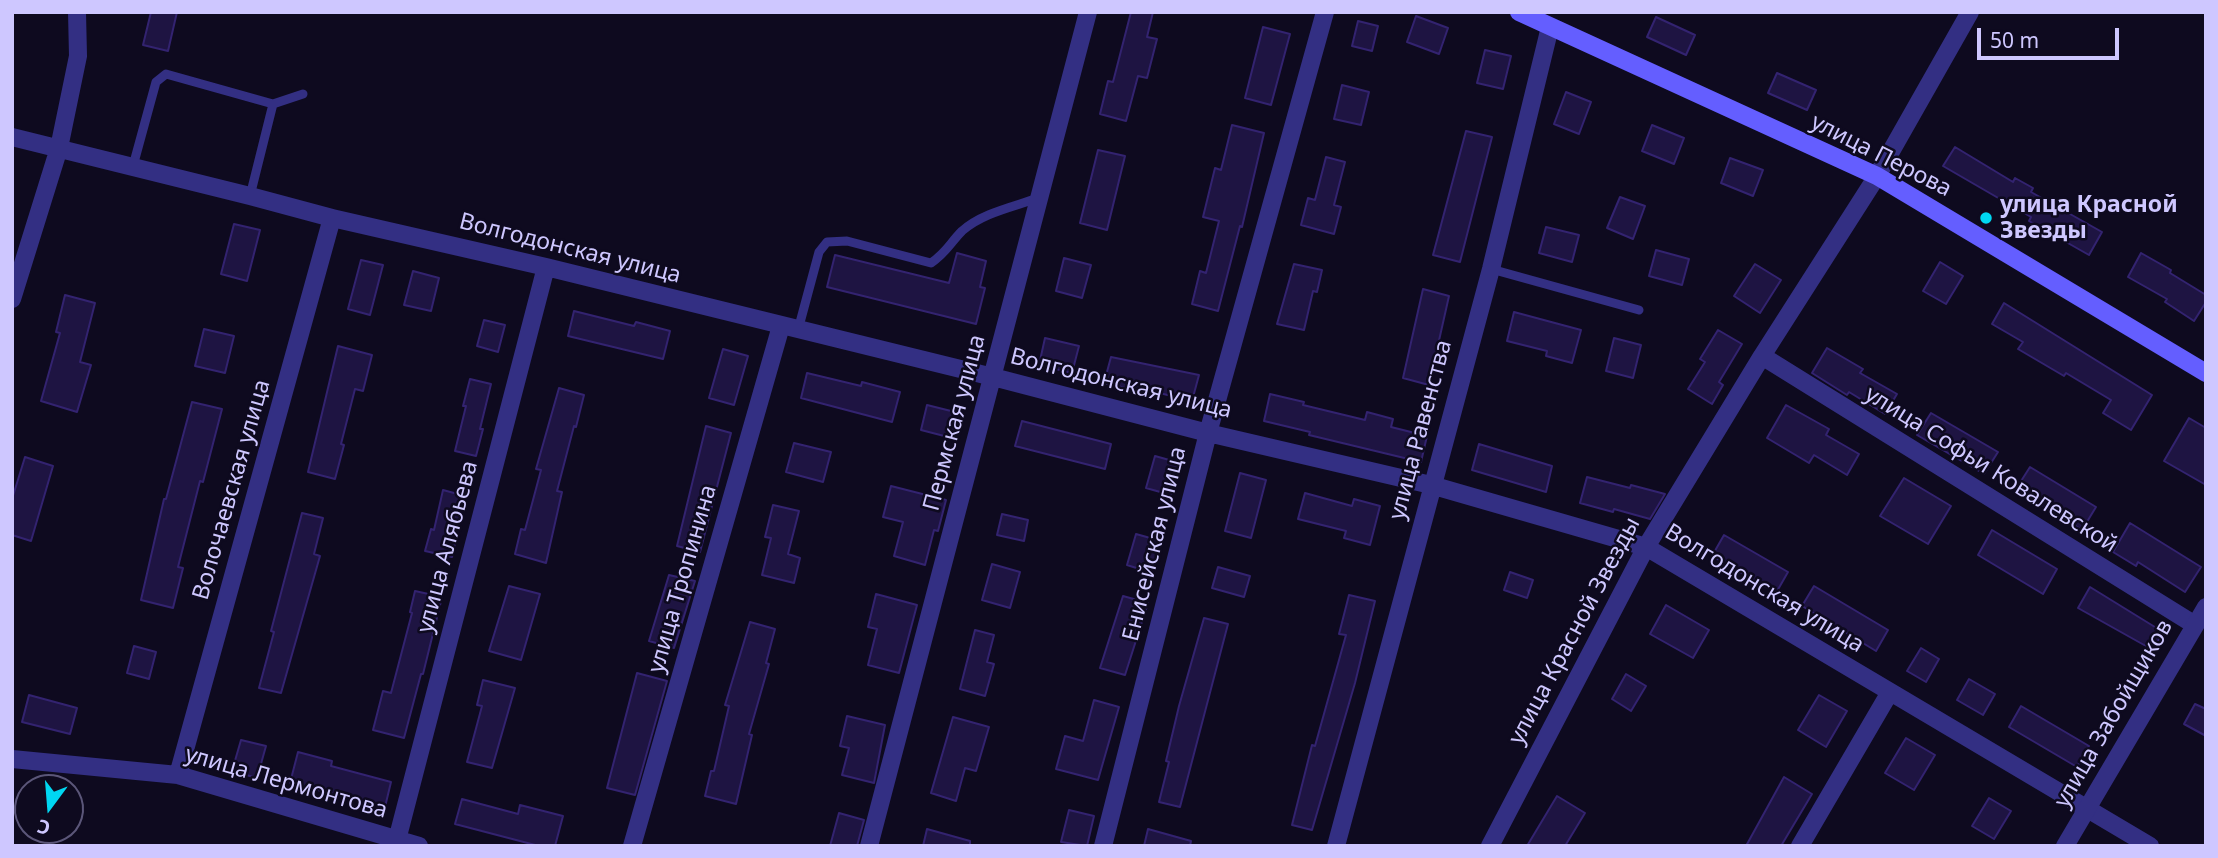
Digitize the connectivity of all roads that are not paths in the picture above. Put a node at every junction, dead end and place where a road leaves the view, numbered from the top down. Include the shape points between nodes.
1 (77, 12) edge
2 (1088, 12) edge
3 (1325, 12) edge
4 (1519, 12) edge
5 (1970, 12) edge
6 (1549, 27) junction
7 (303, 94) dead end
8 (273, 104) junction
9 (12, 137) edge
10 (59, 148) junction
11 (133, 166) junction
12 (1877, 176) junction
13 (250, 196) junction
14 (1040, 198) junction
15 (332, 218) junction
16 (546, 267) junction
17 (1491, 269) junction
18 (12, 299) edge
19 (1639, 310) dead end
20 (789, 328) junction
21 (1762, 356) junction
22 (2206, 373) edge
23 (993, 377) junction
24 (1208, 433) junction
25 (1431, 485) junction
26 (1646, 547) junction
27 (2206, 607) edge
28 (2195, 625) junction
29 (1890, 692) junction
30 (12, 759) edge
31 (178, 775) junction
32 (2087, 809) junction
33 (397, 840) junction
34 (419, 846) edge
35 (632, 846) edge
36 (869, 846) edge
37 (1102, 846) edge
38 (1336, 846) edge
39 (1490, 846) edge
40 (1800, 846) edge
41 (2065, 846) edge
42 (2150, 846) edge

1 - 10 street via 78,56
2 - 14 street, Пермская улица
3 - 24 street, Енисейская улица
4 - 6 main road, улица Перова
5 - 12 street, улица Красной Звезды
6 - 12 main road, улица Перова
6 - 17 street, улица Равенства
7 - 8 lane
8 - 11 lane via 166,74 156,82
8 - 13 lane
9 - 10 street, Волгодонская улица
10 - 11 street, Волгодонская улица
10 - 18 street
11 - 13 street, Волгодонская улица
12 - 21 street, улица Красной Звезды
12 - 22 main road, улица Перова
13 - 15 street, Волгодонская улица
14 - 20 lane via 979,219 931,263 846,241 827,242
14 - 23 street, Пермская улица
15 - 16 street, Волгодонская улица
15 - 31 street, Волочаевская улица
16 - 20 street, Волгодонская улица
16 - 33 street, улица Алябьева
17 - 19 lane
17 - 25 street, улица Равенства
20 - 23 street, Волгодонская улица
20 - 35 street, улица Тропинина
21 - 26 street, улица Красной Звезды
21 - 28 street, улица Софьи Ковалевской
23 - 24 street, Волгодонская улица
23 - 36 street, Пермская улица
24 - 25 street, Волгодонская улица
24 - 37 street, Енисейская улица
25 - 26 street, Волгодонская улица
25 - 38 street, улица Равенства
26 - 29 street, Волгодонская улица
26 - 39 street, улица Красной Звезды
27 - 28 street, улица Забойщиков
28 - 32 street, улица Забойщиков
29 - 32 street, Волгодонская улица
29 - 40 street
30 - 31 street, улица Лермонтова
31 - 33 street, улица Лермонтова
32 - 41 street, улица Забойщиков
32 - 42 street, Волгодонская улица
33 - 34 street, улица Лермонтова

